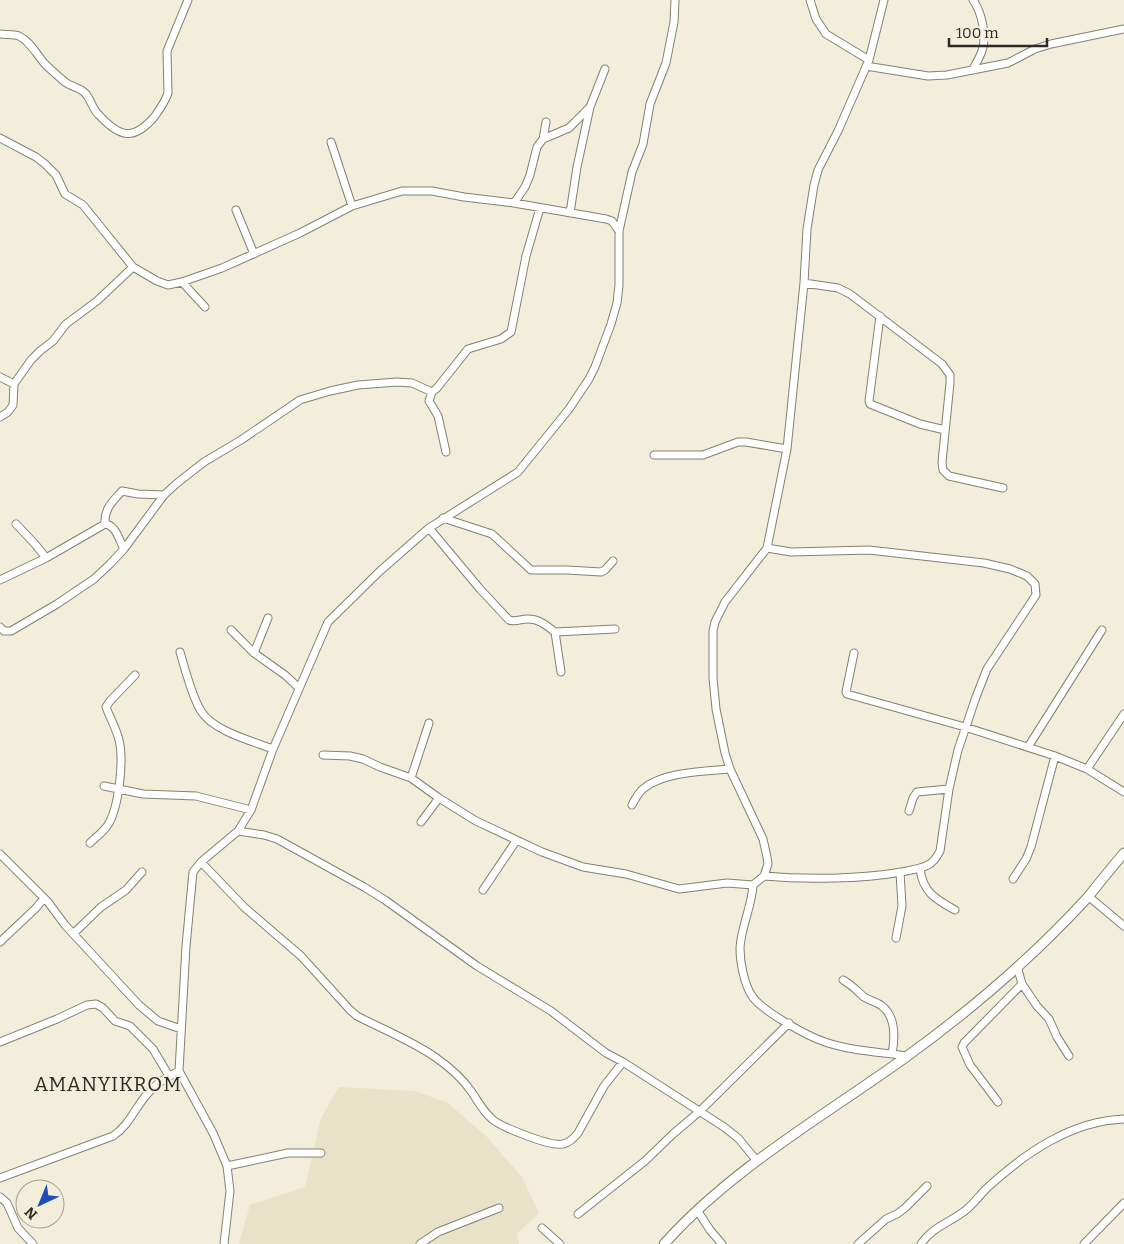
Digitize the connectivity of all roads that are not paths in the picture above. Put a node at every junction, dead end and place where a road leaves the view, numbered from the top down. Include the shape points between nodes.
1 (188, 0) edge
2 (675, 0) edge
3 (810, 0) edge
4 (884, 0) edge
5 (977, 2) edge
6 (1124, 28) edge
7 (0, 34) edge
8 (868, 63) junction
9 (605, 69) dead end
10 (973, 69) junction
11 (590, 106) junction
12 (546, 122) dead end
13 (0, 138) edge
14 (543, 138) junction
15 (331, 142) dead end
16 (514, 202) junction
17 (352, 206) junction
18 (540, 208) junction
19 (236, 210) dead end
20 (570, 213) junction
21 (619, 231) junction
22 (254, 254) junction
23 (133, 266) junction
24 (182, 282) junction
25 (804, 283) junction
26 (205, 308) dead end
27 (880, 316) junction
28 (0, 377) edge
29 (14, 384) junction
30 (432, 392) junction
31 (0, 417) edge
32 (945, 430) junction
33 (787, 449) junction
34 (446, 452) dead end
35 (654, 455) dead end
36 (1003, 488) dead end
37 (164, 495) junction
38 (443, 518) junction
39 (16, 524) dead end
40 (105, 524) junction
41 (429, 528) junction
42 (767, 548) junction
43 (124, 549) junction
44 (46, 558) junction
45 (613, 561) dead end
46 (0, 580) edge
47 (268, 618) dead end
48 (0, 627) edge
49 (615, 629) dead end
50 (231, 630) dead end
51 (1102, 630) dead end
52 (555, 632) junction
53 (180, 652) dead end
54 (254, 653) junction
55 (854, 653) dead end
56 (561, 672) dead end
57 (135, 676) dead end
58 (299, 688) junction
59 (1124, 714) edge
60 (429, 722) dead end
61 (965, 727) junction
62 (1028, 747) junction
63 (273, 749) junction
64 (323, 755) dead end
65 (1055, 756) junction
66 (730, 769) junction
67 (1087, 769) junction
68 (412, 778) junction
69 (104, 786) dead end
70 (118, 789) junction
71 (949, 789) junction
72 (1124, 792) edge
73 (439, 798) junction
74 (632, 805) dead end
75 (250, 810) junction
76 (909, 811) dead end
77 (422, 822) dead end
78 (238, 831) junction
79 (516, 841) junction
80 (90, 843) dead end
81 (1124, 853) edge
82 (0, 854) edge
83 (201, 862) junction
84 (920, 869) junction
85 (142, 872) dead end
86 (900, 872) junction
87 (764, 876) junction
88 (1013, 878) dead end
89 (753, 885) junction
90 (484, 890) dead end
91 (1088, 896) junction
92 (44, 898) junction
93 (955, 910) dead end
94 (1124, 926) edge
95 (73, 934) junction
96 (896, 938) dead end
97 (0, 942) edge
98 (1017, 966) junction
99 (843, 980) dead end
100 (1022, 984) junction
101 (789, 1023) junction
102 (181, 1029) junction
103 (0, 1042) edge
104 (892, 1054) junction
105 (907, 1056) junction
106 (1069, 1056) dead end
107 (624, 1062) junction
108 (179, 1072) junction
109 (169, 1076) junction
110 (998, 1102) dead end
111 (700, 1111) junction
112 (1124, 1119) edge
113 (321, 1152) dead end
114 (757, 1161) junction
115 (226, 1166) junction
116 (0, 1178) edge
117 (927, 1186) dead end
118 (0, 1197) edge
119 (1124, 1203) edge
120 (499, 1208) dead end
121 (697, 1210) junction
122 (578, 1214) dead end
123 (542, 1228) dead end
124 (718, 1243) edge
125 (33, 1244) edge
126 (224, 1244) edge
127 (420, 1244) edge
128 (560, 1244) edge
129 (664, 1244) edge
130 (858, 1244) edge
131 (921, 1244) edge
132 (1084, 1244) edge

1 - 7 street via 167,51 166,99 150,122 135,133 118,131 104,121 84,92 65,82 25,40
2 - 21 street via 666,63 650,104
3 - 8 street via 816,19 826,34
4 - 8 street
5 - 10 street via 984,41
6 - 10 street via 1051,44 1008,63
8 - 10 street via 928,76
8 - 25 street via 816,177 807,229
9 - 11 street
11 - 14 street via 569,128
11 - 20 street
12 - 14 street
13 - 23 street via 36,157 52,170 65,194 83,205
14 - 16 street via 537,147 527,182
15 - 17 street
16 - 17 street via 410,190
16 - 18 street
17 - 22 street
18 - 20 street
18 - 30 street via 526,256 511,332 501,339 468,348
19 - 22 street
20 - 21 street via 612,221
21 - 38 street via 620,286 617,304 589,380 518,472
22 - 24 street
23 - 24 street via 164,284
23 - 29 street via 66,324 53,341 31,360
24 - 26 street
25 - 27 street via 844,291
25 - 33 street
27 - 32 street via 931,354 950,375
27 - 32 street via 870,404 920,424
28 - 29 street
29 - 31 street via 13,405
30 - 34 street via 429,401 438,416
30 - 37 street via 398,382 358,385 300,400 204,462
32 - 36 street via 944,472 949,476
33 - 35 street via 738,442 703,455
33 - 42 street
37 - 40 street via 122,491 107,508
37 - 43 street
38 - 41 street
38 - 45 street via 492,534 531,570 601,572
39 - 44 street
40 - 43 street via 113,527
40 - 44 street
41 - 52 street via 509,620 536,620
41 - 58 street via 334,615
42 - 61 street via 797,552 883,551 984,563 1027,576 1035,584 1036,595 987,669
42 - 66 street via 724,602 713,631 716,709
43 - 48 street via 94,578 57,604 9,632
44 - 46 street
47 - 54 street
49 - 52 street
50 - 54 street
51 - 62 street
52 - 56 street
53 - 63 street via 201,712 208,720
54 - 58 street
55 - 61 street via 847,694
57 - 70 street via 106,707 117,732 122,757
58 - 63 street
59 - 67 street
60 - 68 street
61 - 62 street
61 - 71 street
62 - 65 street
63 - 75 street
64 - 68 street via 363,759
65 - 67 street
65 - 88 street via 1031,847
66 - 74 street via 664,779 643,789
66 - 87 street via 763,839 768,864
67 - 72 street
68 - 73 street
69 - 70 street
70 - 75 street via 196,796
70 - 80 street via 108,824
71 - 76 street via 918,792
71 - 84 street via 940,851 930,865
73 - 77 street
73 - 79 street
75 - 78 street
78 - 83 street
78 - 107 street via 277,839 364,887 477,966 550,1011 606,1054
79 - 89 street via 583,866 670,887 726,883
79 - 90 street
81 - 91 street
82 - 92 street
83 - 102 street via 192,872
83 - 107 street via 244,907 301,956 350,1010 439,1060 465,1083 493,1120 506,1128 553,1144 564,1144 573,1139 604,1086
84 - 86 street
84 - 93 street via 921,881 935,899
85 - 95 street via 126,890 101,907
86 - 87 street via 858,877
86 - 96 street via 902,906
87 - 89 street
89 - 101 street via 740,948 744,976 753,997
91 - 94 street
91 - 98 street
92 - 95 street
92 - 97 street
95 - 102 street via 154,1019
98 - 100 street
98 - 105 street via 959,1017
99 - 104 street via 888,1012 895,1040
100 - 106 street via 1049,1019
100 - 110 street via 962,1047 970,1065
101 - 104 street via 825,1042
101 - 111 street
102 - 108 street
103 - 109 street via 96,1004 115,1021 130,1026 153,1049
104 - 105 street
105 - 114 street
107 - 111 street
108 - 109 street
108 - 115 street via 213,1133
109 - 116 street via 150,1090 129,1121 113,1136
111 - 114 street via 738,1138
111 - 122 street via 646,1161
112 - 131 street via 1086,1126 1056,1137 1034,1150 1016,1162 964,1212 932,1232
113 - 115 street via 288,1152
114 - 121 street
115 - 126 street via 230,1191
117 - 130 street via 905,1208 886,1219
118 - 125 street via 7,1203 18,1228
119 - 132 street
120 - 127 street via 438,1232
121 - 124 street
121 - 129 street
123 - 128 street

